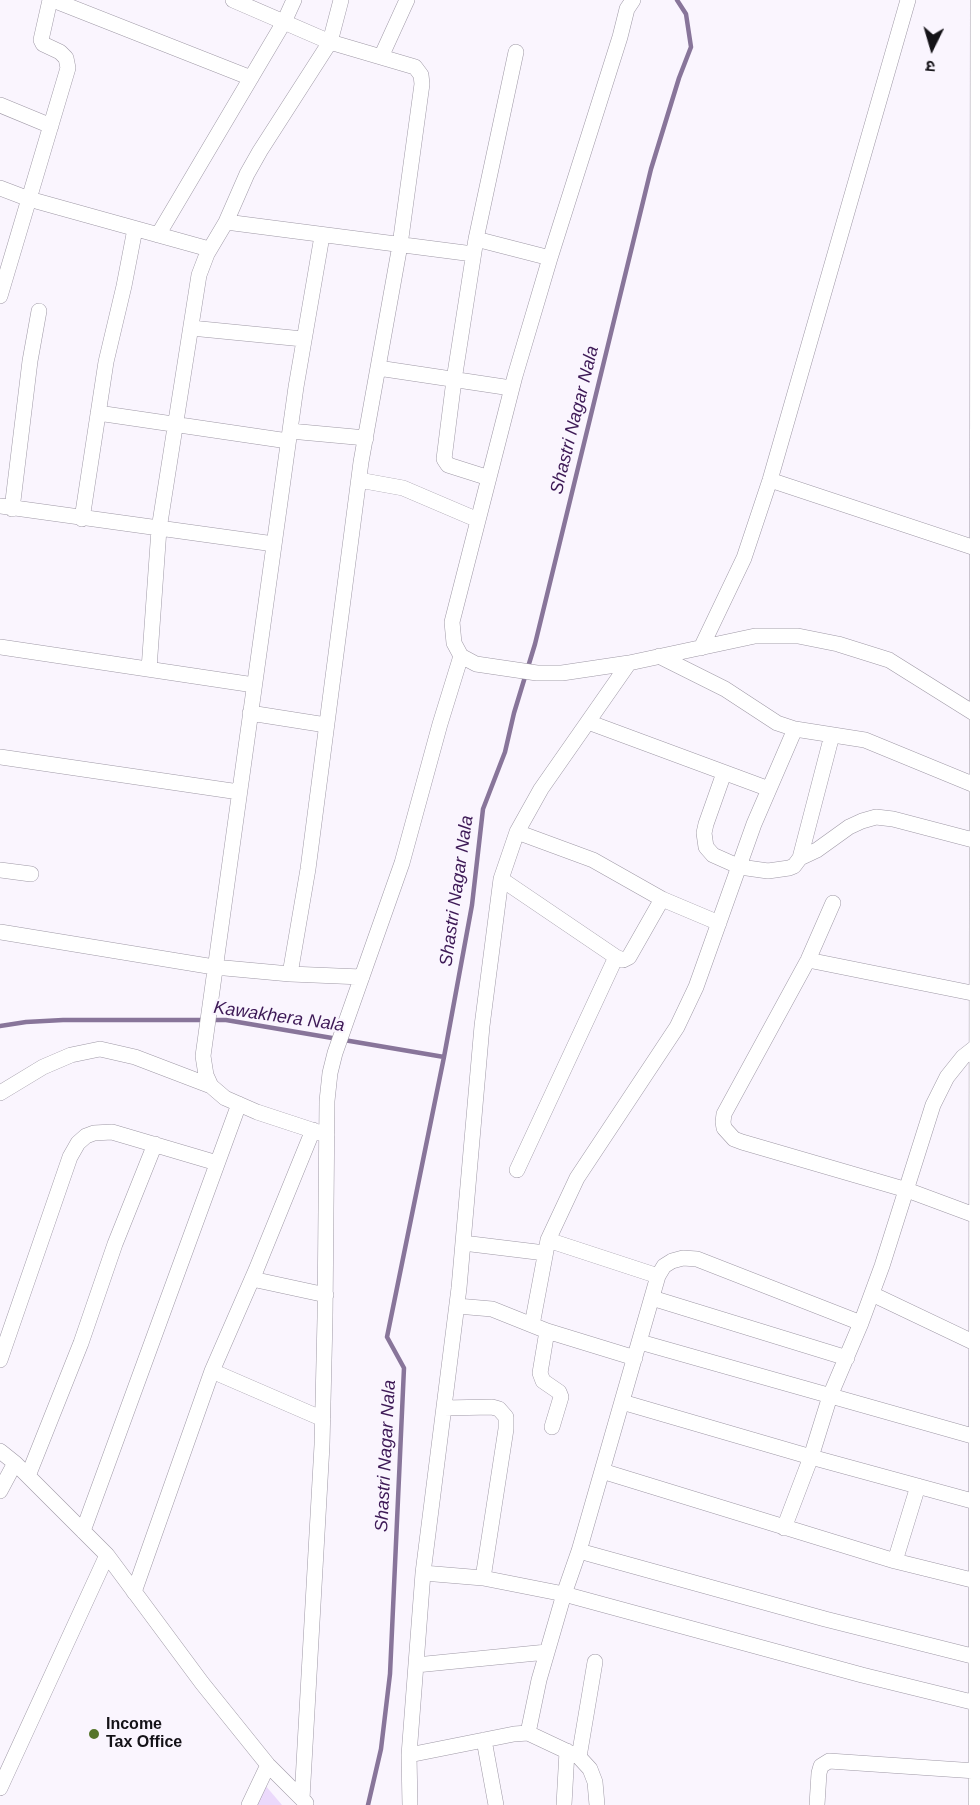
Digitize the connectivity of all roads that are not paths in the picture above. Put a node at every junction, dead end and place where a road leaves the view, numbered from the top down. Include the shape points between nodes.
1 (51, 0) edge
2 (233, 0) edge
3 (294, 0) edge
4 (341, 0) edge
5 (407, 0) edge
6 (633, 0) edge
7 (908, 0) edge
8 (978, 0) edge
9 (284, 22) junction
10 (330, 42) junction
11 (516, 52) dead end
12 (381, 57) junction
13 (251, 78) junction
14 (0, 105) edge
15 (51, 126) junction
16 (0, 188) edge
17 (29, 200) junction
18 (226, 222) junction
19 (135, 229) junction
20 (158, 235) junction
21 (322, 236) junction
22 (400, 245) junction
23 (475, 246) junction
24 (209, 249) junction
25 (550, 258) junction
26 (0, 296) edge
27 (39, 311) dead end
28 (191, 328) junction
29 (303, 339) junction
30 (378, 368) junction
31 (454, 380) junction
32 (512, 388) junction
33 (98, 413) junction
34 (175, 424) junction
35 (289, 436) junction
36 (366, 438) junction
37 (489, 478) junction
38 (359, 480) junction
39 (770, 480) junction
40 (6, 507) edge
41 (82, 519) junction
42 (478, 520) junction
43 (159, 529) junction
44 (274, 544) junction
45 (978, 549) junction
46 (0, 647) edge
47 (701, 648) junction
48 (461, 656) junction
49 (659, 656) junction
50 (629, 663) junction
51 (149, 669) junction
52 (254, 685) junction
53 (250, 713) junction
54 (979, 716) edge
55 (588, 722) junction
56 (326, 725) junction
57 (795, 729) junction
58 (832, 735) junction
59 (0, 757) edge
60 (724, 773) junction
61 (977, 786) junction
62 (769, 789) junction
63 (239, 792) junction
64 (517, 832) junction
65 (977, 841) junction
66 (800, 858) junction
67 (740, 867) junction
68 (0, 870) edge
69 (31, 874) dead end
70 (501, 879) junction
71 (662, 899) junction
72 (833, 903) dead end
73 (719, 923) junction
74 (0, 932) edge
75 (616, 957) junction
76 (808, 960) junction
77 (214, 967) junction
78 (290, 975) junction
79 (362, 978) junction
80 (977, 994) junction
81 (977, 1046) junction
82 (211, 1086) junction
83 (0, 1093) edge
84 (239, 1104) junction
85 (320, 1133) junction
86 (155, 1144) junction
87 (217, 1163) junction
88 (517, 1170) dead end
89 (908, 1190) junction
90 (977, 1216) junction
91 (463, 1243) junction
92 (547, 1246) junction
93 (658, 1276) junction
94 (252, 1279) junction
95 (872, 1294) junction
96 (326, 1295) junction
97 (652, 1298) junction
98 (457, 1306) junction
99 (861, 1323) junction
100 (532, 1325) junction
101 (547, 1330) junction
102 (640, 1342) junction
103 (976, 1344) junction
104 (635, 1358) junction
105 (847, 1358) junction
106 (0, 1360) edge
107 (212, 1371) junction
108 (830, 1396) junction
109 (622, 1402) junction
110 (444, 1408) junction
111 (323, 1419) junction
112 (552, 1427) dead end
113 (976, 1437) junction
114 (0, 1451) edge
115 (811, 1457) junction
116 (15, 1463) junction
117 (602, 1471) junction
118 (28, 1476) junction
119 (918, 1486) junction
120 (0, 1491) edge
121 (976, 1502) junction
122 (784, 1528) junction
123 (83, 1531) junction
124 (579, 1551) junction
125 (106, 1555) junction
126 (896, 1561) junction
127 (423, 1573) junction
128 (483, 1578) junction
129 (976, 1581) junction
130 (134, 1592) junction
131 (564, 1594) junction
132 (547, 1652) junction
133 (976, 1657) junction
134 (595, 1662) dead end
135 (416, 1665) junction
136 (976, 1703) junction
137 (528, 1734) junction
138 (484, 1740) junction
139 (573, 1754) junction
140 (409, 1755) junction
141 (268, 1765) junction
142 (976, 1772) junction
143 (0, 1788) edge
144 (305, 1802) edge
145 (249, 1805) edge
146 (410, 1805) edge
147 (496, 1805) edge
148 (564, 1805) edge
149 (597, 1805) edge
150 (817, 1805) edge
151 (976, 1805) edge

1 - 13 street
1 - 15 street via 41,40 66,58 68,68
2 - 9 street
3 - 9 street
4 - 10 street
5 - 12 street
6 - 25 street
7 - 39 street
8 - 45 street
9 - 10 street
9 - 13 street
10 - 12 street
10 - 18 street via 260,151
11 - 23 street
12 - 22 street via 415,67 422,84
13 - 20 street
14 - 15 street
15 - 17 street
16 - 17 street
17 - 19 street
17 - 26 street
18 - 21 street
18 - 24 street
19 - 20 street
19 - 33 street
20 - 24 street
21 - 22 street
21 - 29 street
22 - 23 street
22 - 30 street
23 - 25 street
23 - 31 street
24 - 28 street
25 - 32 street
27 - 40 street
28 - 29 street
28 - 34 street
29 - 35 street
30 - 31 street
30 - 36 street
31 - 32 street
31 - 37 street via 444,461
32 - 37 street
33 - 34 street
33 - 41 street
34 - 35 street
34 - 43 street
35 - 36 street
35 - 44 street
36 - 38 street
37 - 42 street
38 - 42 street via 403,488
38 - 56 street
39 - 45 street
39 - 47 street via 744,558
40 - 41 street
41 - 43 street
42 - 48 street via 452,622 454,643
43 - 44 street
43 - 51 street
44 - 52 street
45 - 54 street
46 - 51 street
47 - 49 street
47 - 54 street via 755,636 798,636 838,644 889,660
48 - 50 street via 476,664 537,673
48 - 79 street via 402,862
49 - 50 street
49 - 57 street via 725,689 777,723
50 - 55 street
51 - 52 street
52 - 53 street
53 - 56 street
53 - 63 street
54 - 61 street
55 - 60 street
55 - 64 street via 545,783
56 - 78 street
57 - 58 street
57 - 62 street
58 - 61 street via 884,746
58 - 66 street
59 - 63 street
60 - 62 street
60 - 67 street via 706,824 705,842 713,855
61 - 65 street
62 - 67 street
63 - 77 street
64 - 70 street
64 - 71 street via 593,860
65 - 66 street via 876,817 849,827
65 - 80 street
66 - 67 street via 794,866 780,870
67 - 73 street
68 - 69 street
70 - 75 street
70 - 91 street via 482,1026
71 - 73 street
71 - 75 street via 629,957
72 - 76 street
73 - 92 street via 696,987 676,1027 577,1178
74 - 77 street
75 - 88 street
76 - 80 street
76 - 89 street via 724,1114 724,1128 742,1142
77 - 78 street
77 - 82 street via 203,1056
78 - 79 street
79 - 85 street via 335,1053
80 - 81 street
81 - 89 street via 947,1077 933,1105
81 - 90 street
82 - 83 street via 135,1057 100,1049 43,1066
82 - 84 street
84 - 85 street
84 - 87 street
85 - 94 street
85 - 96 street
86 - 87 street
86 - 106 street via 112,1132 94,1133 78,1143
86 - 118 street
87 - 123 street
89 - 90 street
89 - 95 street
90 - 103 street
91 - 92 street
91 - 98 street
92 - 93 street
92 - 100 street
93 - 97 street
93 - 99 street via 672,1261 697,1259
94 - 96 street
94 - 107 street
95 - 99 street
95 - 103 street
96 - 111 street
97 - 102 street
97 - 105 street
98 - 100 street via 492,1309
98 - 110 street
99 - 105 street
100 - 101 street
101 - 104 street
101 - 112 street via 540,1373 561,1398
102 - 104 street
102 - 108 street
103 - 113 street
104 - 109 street
105 - 108 street
107 - 111 street
107 - 130 street
108 - 113 street
108 - 115 street
109 - 115 street
109 - 117 street
110 - 127 street
110 - 128 street via 492,1407 506,1417
111 - 144 street
113 - 121 street
114 - 116 street
115 - 119 street
115 - 122 street
116 - 118 street
116 - 120 street
117 - 122 street
117 - 124 street
118 - 123 street
119 - 121 street
119 - 126 street
121 - 129 street
122 - 126 street
123 - 125 street
124 - 131 street
124 - 133 street
125 - 130 street
125 - 143 street
126 - 129 street
127 - 128 street
127 - 135 street
128 - 131 street
129 - 133 street
130 - 141 street
131 - 132 street
131 - 136 street
132 - 135 street
132 - 137 street
133 - 136 street
134 - 139 street
135 - 140 street
136 - 142 street
137 - 138 street
137 - 139 street
138 - 140 street
138 - 147 street
139 - 148 street
139 - 149 street via 590,1769
140 - 146 street
141 - 144 street
141 - 145 street
142 - 150 street via 829,1761 819,1773
142 - 151 street

